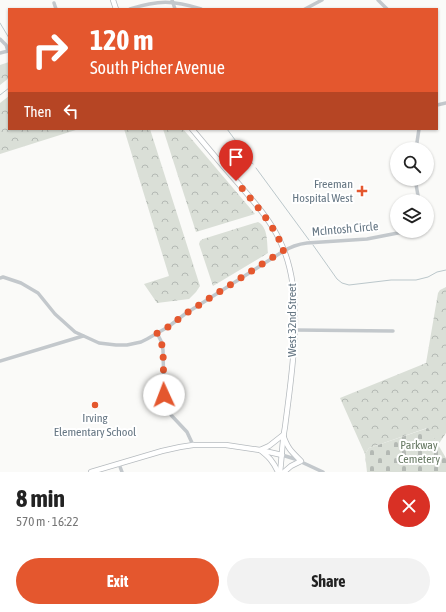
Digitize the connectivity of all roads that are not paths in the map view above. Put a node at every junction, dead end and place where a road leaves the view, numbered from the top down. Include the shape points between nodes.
1 (172, 0) edge
2 (322, 0) edge
3 (378, 0) edge
4 (54, 3) dead end
5 (56, 8) edge
6 (133, 8) edge
7 (198, 8) edge
8 (307, 8) edge
9 (386, 8) edge
10 (0, 39) edge
11 (8, 51) edge
12 (0, 53) edge
13 (193, 130) edge
14 (419, 130) edge
15 (417, 142) edge
16 (390, 235) edge
17 (284, 250) junction
18 (0, 278) edge
19 (295, 330) junction
20 (393, 331) dead end
21 (157, 333) junction
22 (83, 336) junction
23 (0, 361) edge
24 (283, 435) junction
25 (193, 446) junction
26 (260, 450) junction
27 (282, 455) junction
28 (301, 461) junction
29 (119, 464) junction
30 (91, 472) edge
31 (122, 472) edge
32 (279, 472) edge
33 (284, 472) edge
34 (323, 472) edge

1 - 6 street via 150,2
1 - 7 street
2 - 8 street
3 - 9 street
4 - 5 street
10 - 11 street
11 - 12 street
13 - 17 main road, West 32nd Street via 263,212
14 - 15 street
16 - 17 street, McIntosh Circle via 367,239 301,244
17 - 19 main road, West 32nd Street via 294,287
17 - 21 street, McIntosh Circle
18 - 22 street, McIntosh Circle via 21,283 38,293 55,314
19 - 20 street
19 - 24 main road, West 32nd Street
21 - 22 street, McIntosh Circle via 141,342 127,345 99,343
21 - 25 street via 163,350 166,405 171,415 187,432
22 - 23 street
24 - 26 main road
24 - 27 main road, West 32nd Street
24 - 28 main road via 291,451
25 - 26 main road via 226,445
25 - 29 main road via 168,450
26 - 27 main road
26 - 32 main road via 269,457
27 - 28 street
27 - 32 main road, West 32nd Street
28 - 33 main road
28 - 34 street
29 - 30 main road
29 - 31 street

